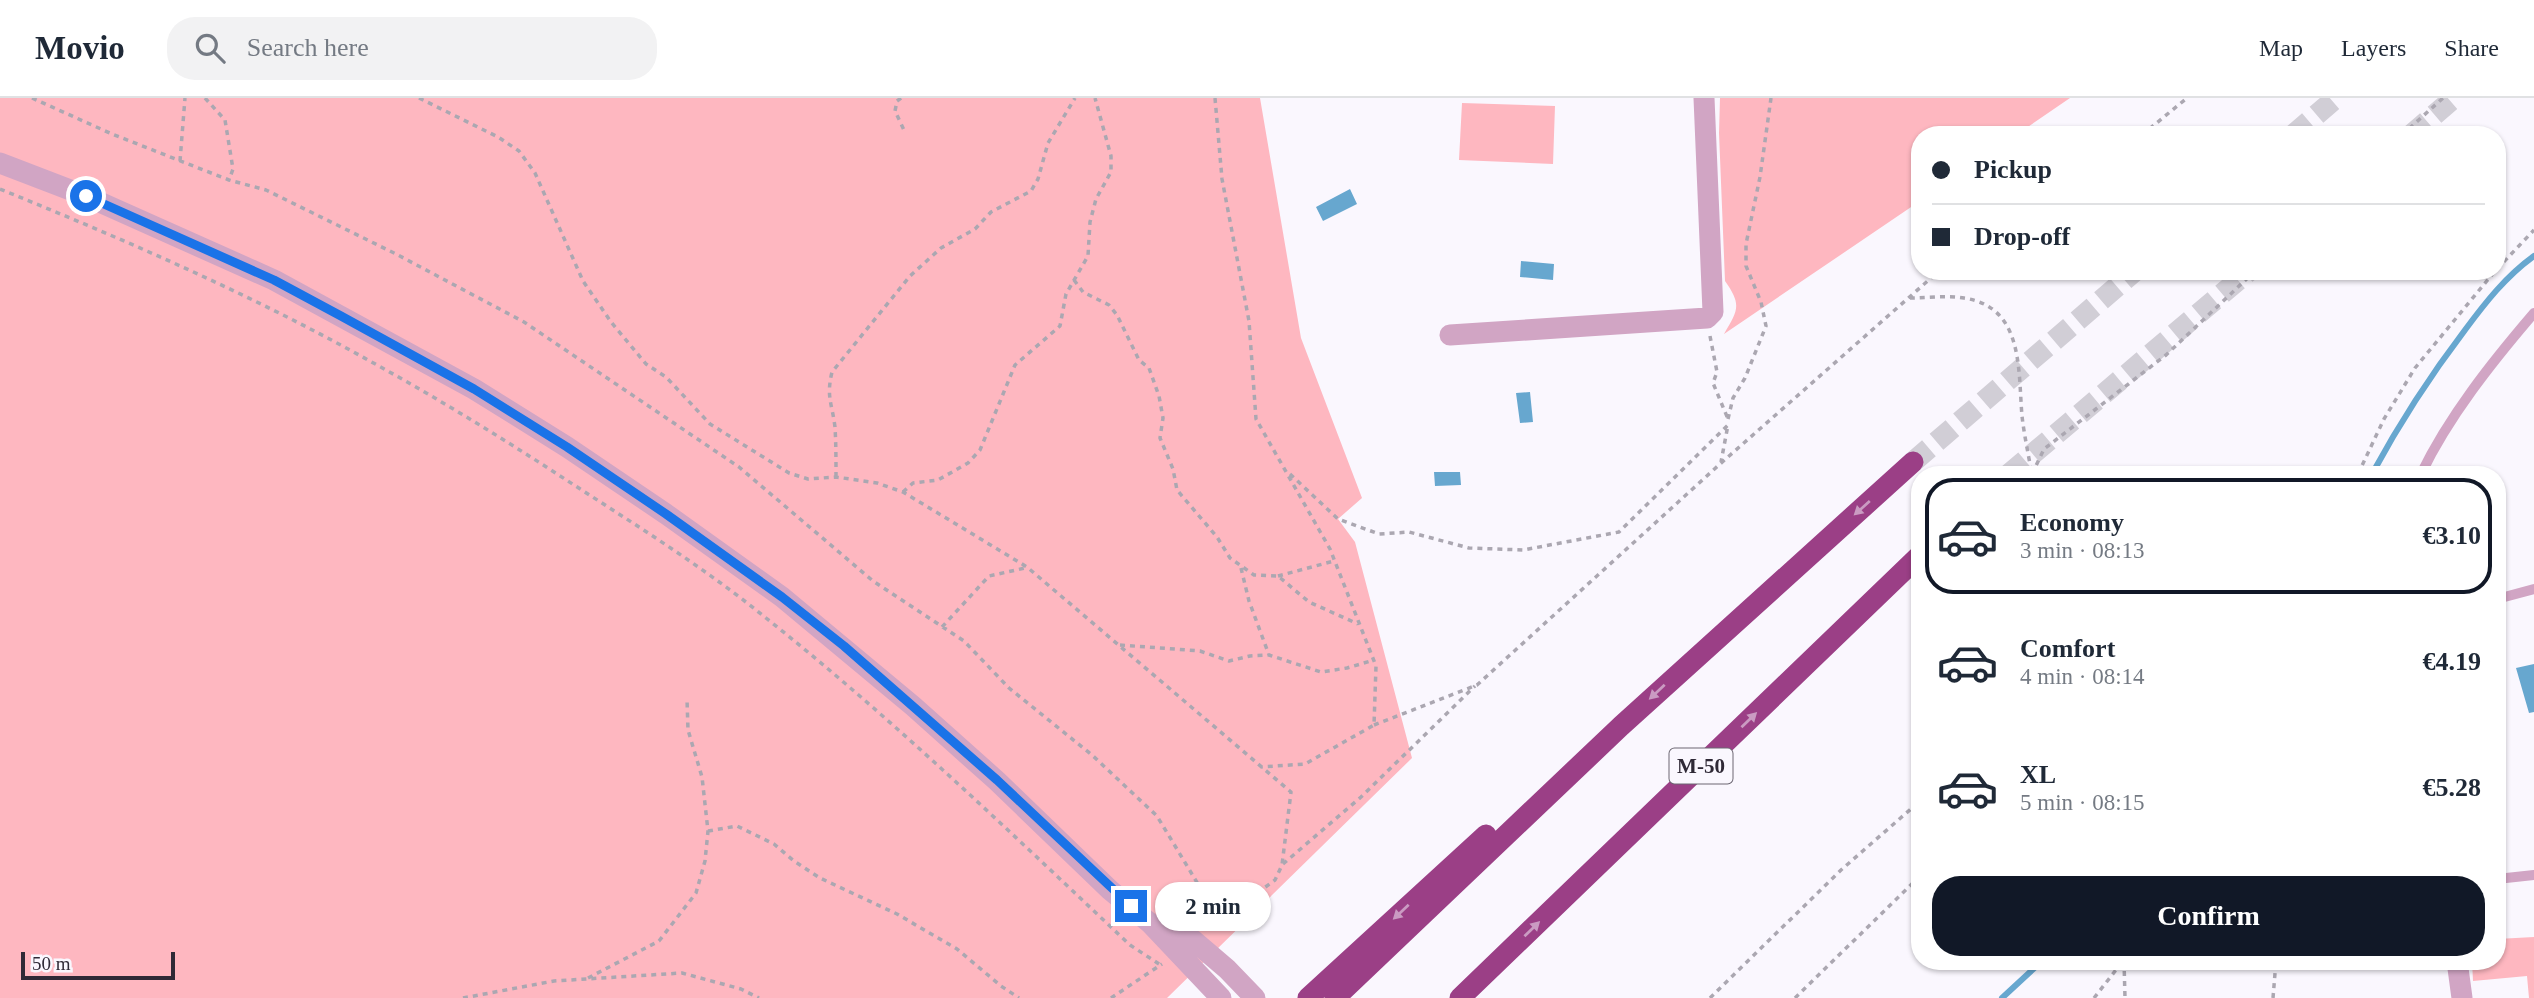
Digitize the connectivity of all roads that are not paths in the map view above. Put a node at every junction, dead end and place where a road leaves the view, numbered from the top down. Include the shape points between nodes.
1 (1703, 98) edge
2 (0, 163) edge
3 (2534, 313) edge
4 (1450, 335) dead end
5 (1913, 462) tunnel mouth
6 (2425, 466) edge
7 (1911, 564) edge
8 (2534, 589) edge
9 (2506, 597) edge
10 (1621, 726) junction
11 (2534, 875) edge
12 (2506, 878) edge
13 (1151, 924) junction
14 (2459, 970) edge
15 (1216, 993) edge
16 (1255, 998) edge
17 (1308, 998) edge
18 (1335, 998) edge
19 (1461, 998) edge
20 (2462, 998) edge

1 - 4 street via 1713,312 1707,318
2 - 13 street via 274,280 474,389 567,447 782,597 844,646
3 - 6 lane via 2502,349
5 -> 10 highway
19 -> 7 highway, M-50
8 - 9 lane
10 -> 17 highway via 1515,807
10 - 18 highway
11 - 12 lane
13 - 15 street
13 - 16 street via 1193,940
14 - 20 street

